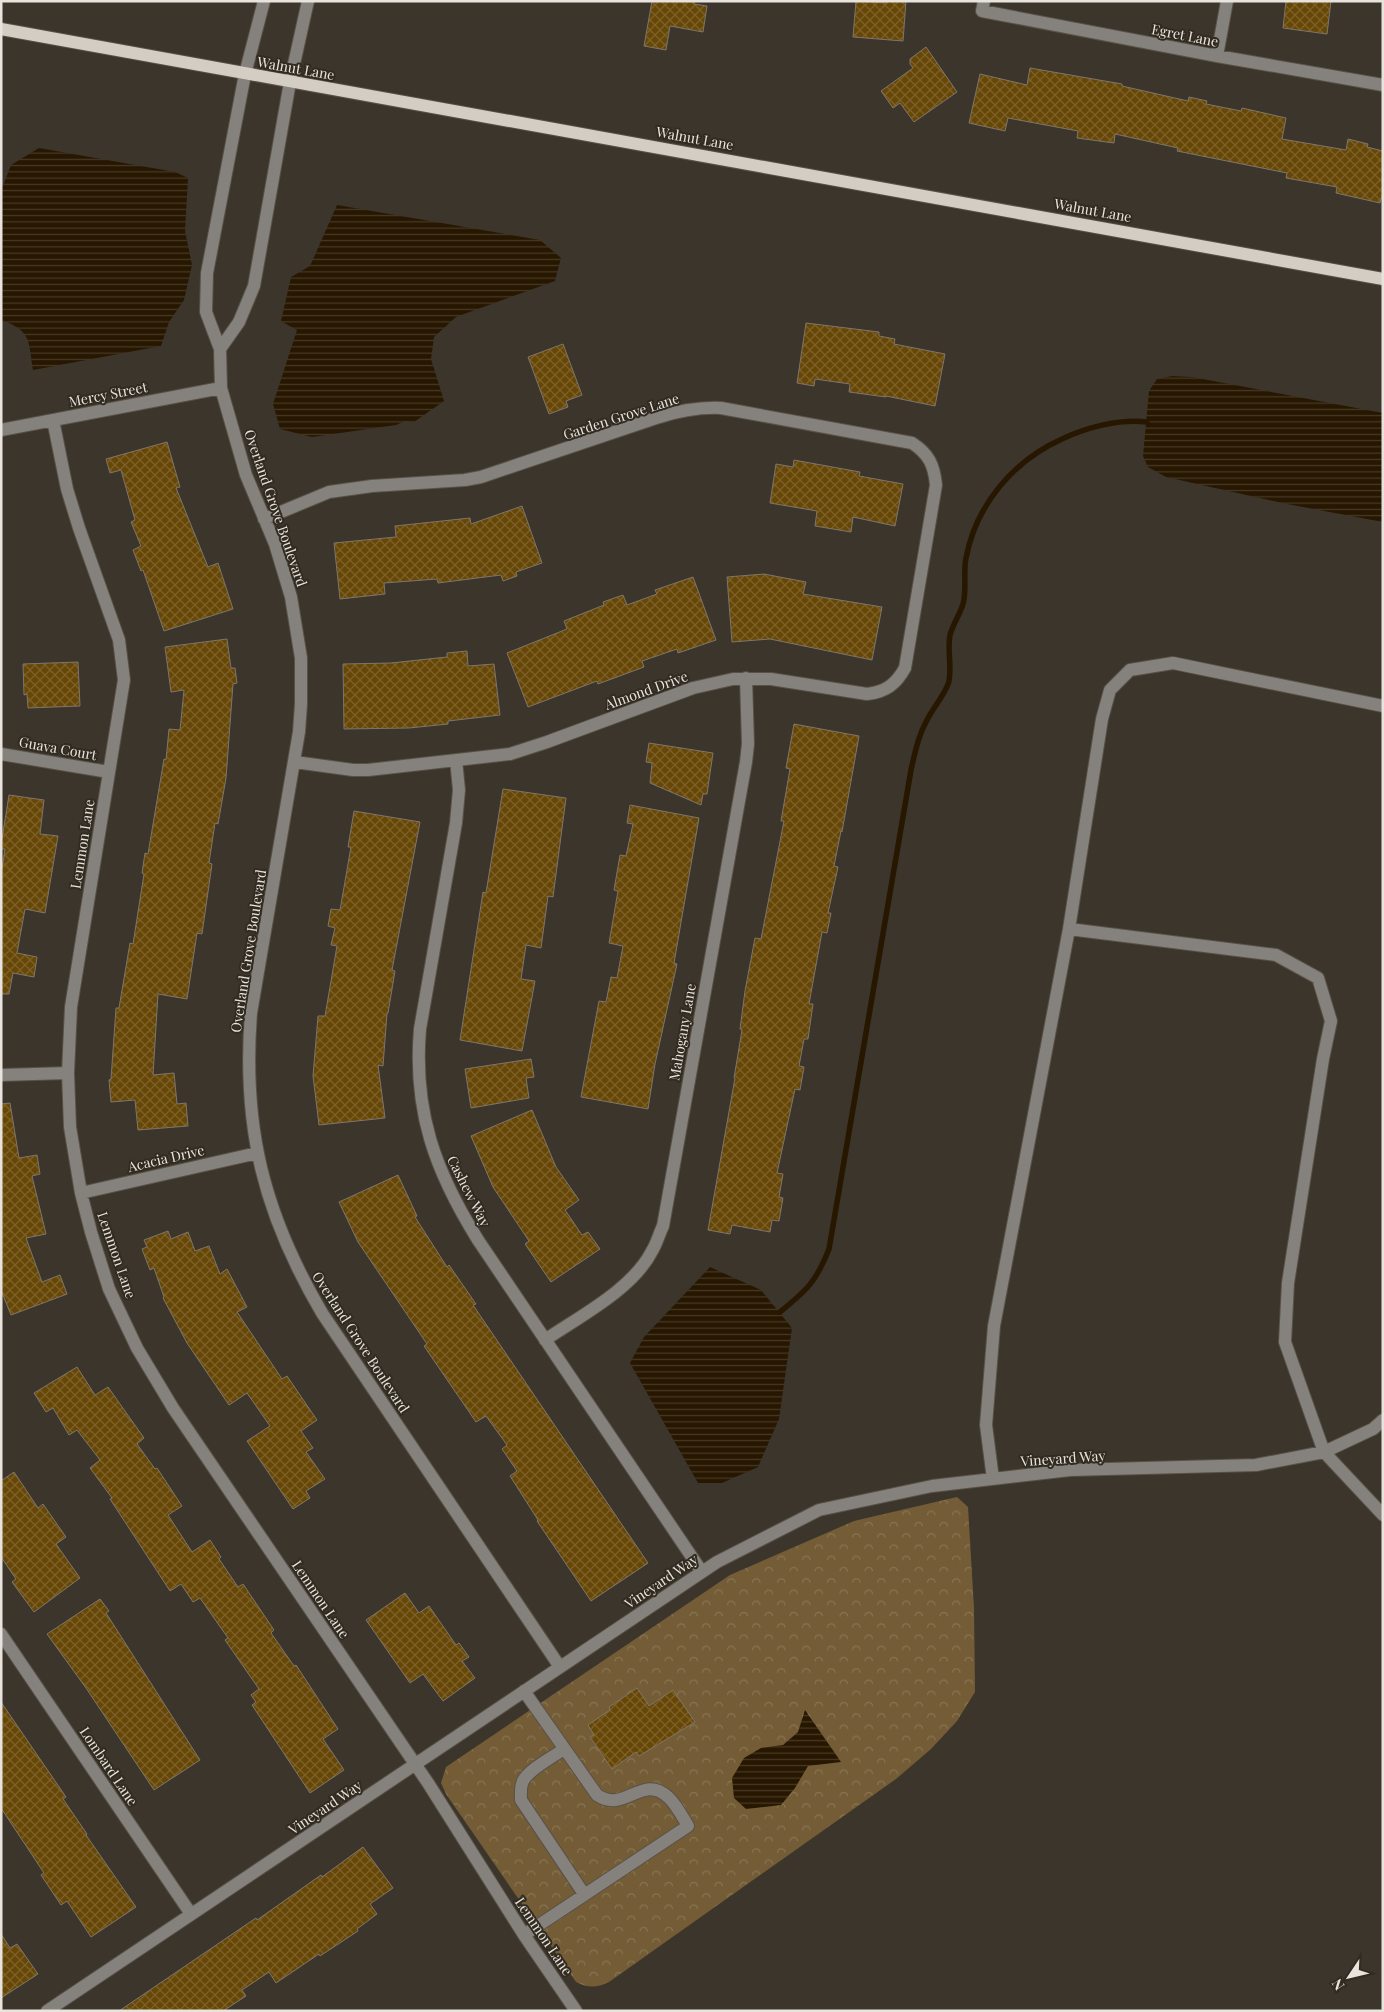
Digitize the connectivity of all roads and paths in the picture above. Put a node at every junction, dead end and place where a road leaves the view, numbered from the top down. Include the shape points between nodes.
1 (264, 1) edge
2 (308, 1) edge
3 (1227, 1) edge
4 (983, 6) edge
5 (1, 29) edge
6 (1217, 56) junction
7 (246, 74) junction
8 (290, 82) junction
9 (1383, 85) edge
10 (1383, 279) edge
11 (220, 349) junction
12 (221, 388) junction
13 (53, 420) junction
14 (1, 430) edge
15 (264, 519) junction
16 (920, 574) joint
17 (746, 678) junction
18 (1383, 706) edge
19 (1, 754) edge
20 (456, 760) junction
21 (295, 762) junction
22 (109, 772) junction
23 (1070, 929) junction
24 (68, 1073) junction
25 (1, 1075) edge
26 (257, 1153) junction
27 (81, 1193) junction
28 (545, 1340) junction
29 (1383, 1420) edge
30 (1324, 1452) junction
31 (993, 1479) junction
32 (1383, 1515) edge
33 (702, 1572) junction
34 (1, 1634) edge
35 (560, 1667) junction
36 (524, 1691) junction
37 (564, 1749) junction
38 (414, 1764) junction
39 (584, 1894) junction
40 (191, 1914) junction
41 (524, 1935) junction
42 (47, 2011) edge
43 (576, 2011) edge

1 - 7 street, Overland Grove Boulevard
2 - 8 street
3 - 6 street
4 - 6 street, Egret Lane
5 - 7 main road, Walnut Lane
6 - 9 street, Egret Lane
7 - 8 main road, Walnut Lane
7 - 11 street, Overland Grove Boulevard via 207,273 206,312
8 - 10 main road, Walnut Lane
8 - 11 street via 254,286 239,322
11 - 12 street, Overland Grove Boulevard
12 - 13 street, Mercy Street
12 - 15 street, Overland Grove Boulevard via 246,475
13 - 14 street, Mercy Street
13 - 22 street, Lemmon Lane via 66,489 119,640 124,680
15 - 16 street, Garden Grove Lane via 329,492 481,477 676,412 721,408 912,443 922,450 930,459 936,485
15 - 21 street, Overland Grove Boulevard via 285,572 298,629 302,681
16 - 17 street, Almond Drive via 905,668 899,680 890,687 867,694
17 - 20 street, Almond Drive via 693,688 519,751
17 - 28 street, Mahogany Lane via 746,762 663,1226 652,1252 637,1272 616,1291
18 - 23 street via 1173,663 1130,670 1110,690 1102,719
19 - 22 street, Guava Court
20 - 21 street, Almond Drive via 368,770
20 - 28 street, Cashew Way via 458,814 420,1028 419,1085 433,1152 446,1184 478,1240
21 - 26 street, Overland Grove Boulevard via 251,1012 248,1078
22 - 24 street, Lemmon Lane via 71,1007
23 - 30 street via 1276,955 1318,978 1331,1021 1288,1284 1285,1342
23 - 31 street via 994,1326 986,1425
24 - 25 street
24 - 27 street, Lemmon Lane via 70,1126
26 - 27 street, Acacia Drive
26 - 35 street, Overland Grove Boulevard via 277,1222 313,1298
27 - 38 street, Lemmon Lane via 109,1288 137,1348 179,1416
28 - 33 street, Cashew Way
29 - 30 street, Vineyard Way
30 - 31 street, Vineyard Way via 1256,1465 1070,1470
30 - 32 street
31 - 33 street, Vineyard Way via 932,1486 819,1510
33 - 35 street, Vineyard Way
34 - 40 street, Lombard Lane
35 - 36 street, Vineyard Way
36 - 37 street
36 - 38 street, Vineyard Way
37 - 39 street via 524,1780 522,1800
37 - 39 street via 597,1795 606,1801 616,1801 650,1789 662,1791 688,1826
38 - 40 street, Vineyard Way
38 - 41 street, Lemmon Lane
39 - 41 street
40 - 42 street, Vineyard Way
41 - 43 street, Lemmon Lane

